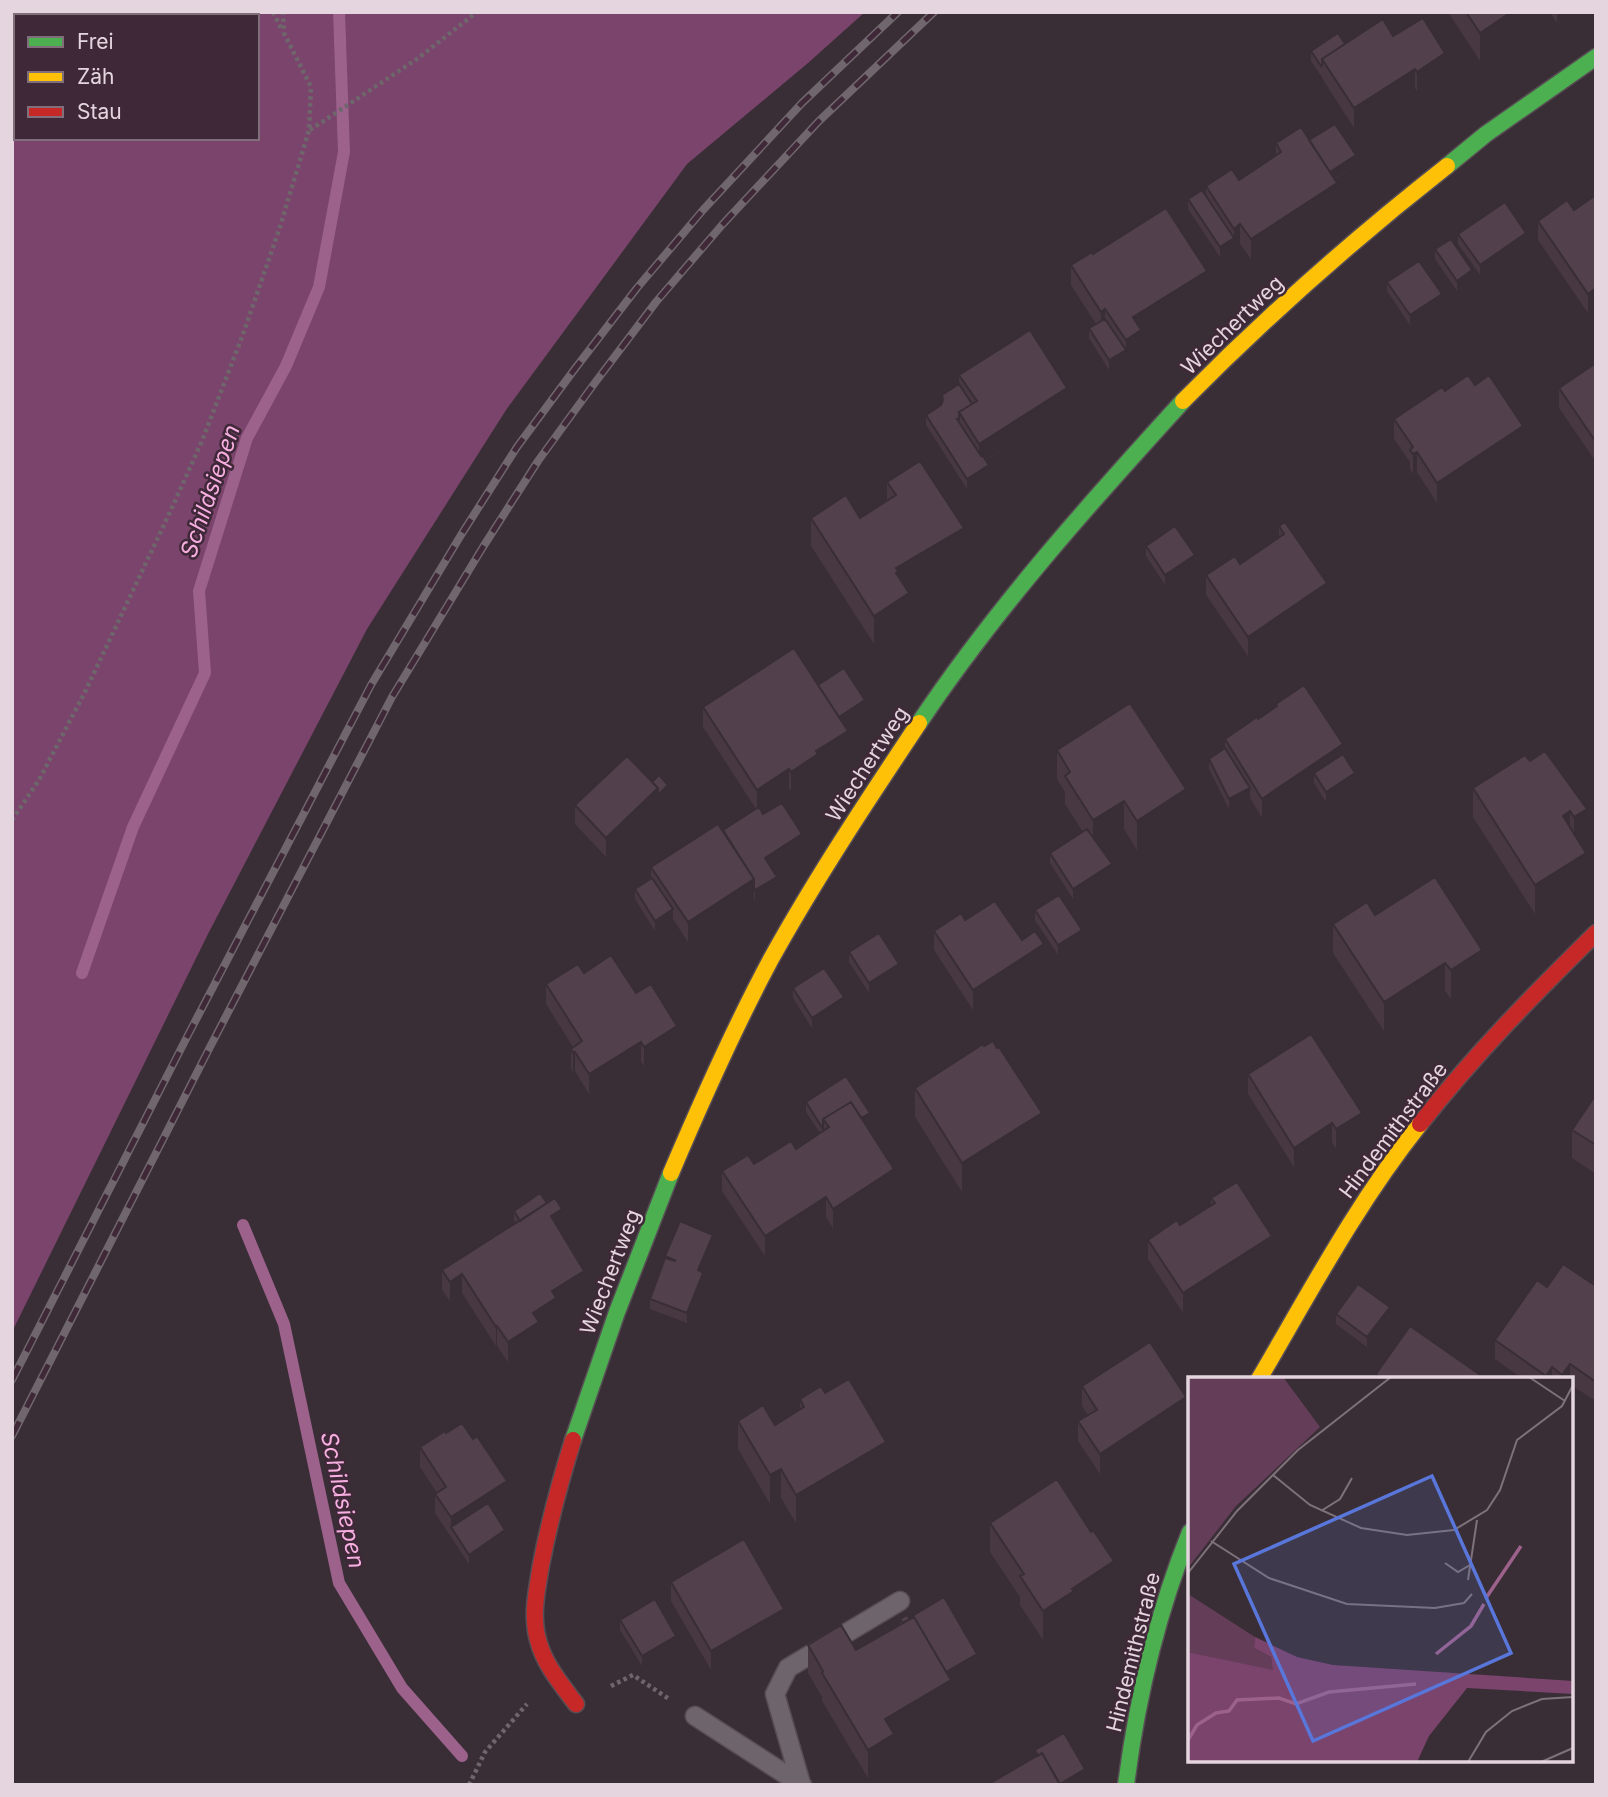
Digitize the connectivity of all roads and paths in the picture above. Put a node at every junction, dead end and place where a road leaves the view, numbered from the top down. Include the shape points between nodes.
1 (272, 12) edge
2 (283, 12) edge
3 (477, 12) edge
4 (284, 33) junction
5 (1596, 57) edge
6 (309, 130) junction
7 (12, 820) edge
8 (1596, 933) edge
9 (1260, 1377) edge
10 (1188, 1536) edge
11 (900, 1601) dead end
12 (552, 1674) junction
13 (576, 1704) joint
14 (695, 1716) joint
15 (802, 1784) edge
16 (469, 1785) edge
17 (1126, 1785) edge

1 - 4 path
2 - 4 path
3 - 6 path via 417,59
4 - 6 path via 311,87
5 - 12 street, Wiechertweg via 1384,215 1226,358 1135,452 1043,558 968,654 871,794 747,1005 633,1265 594,1376 545,1546 534,1613 539,1646
6 - 7 path via 279,230 202,441 85,692 39,780
8 - 9 street, Hindemithstraße via 1452,1083 1392,1159
10 - 17 street, Hindemithstraße via 1154,1639
11 - 15 lane via 788,1668 775,1694
12 - 13 street, Wiechertweg
12 - 16 path via 485,1752
13 - 14 path via 633,1675
14 - 15 lane

